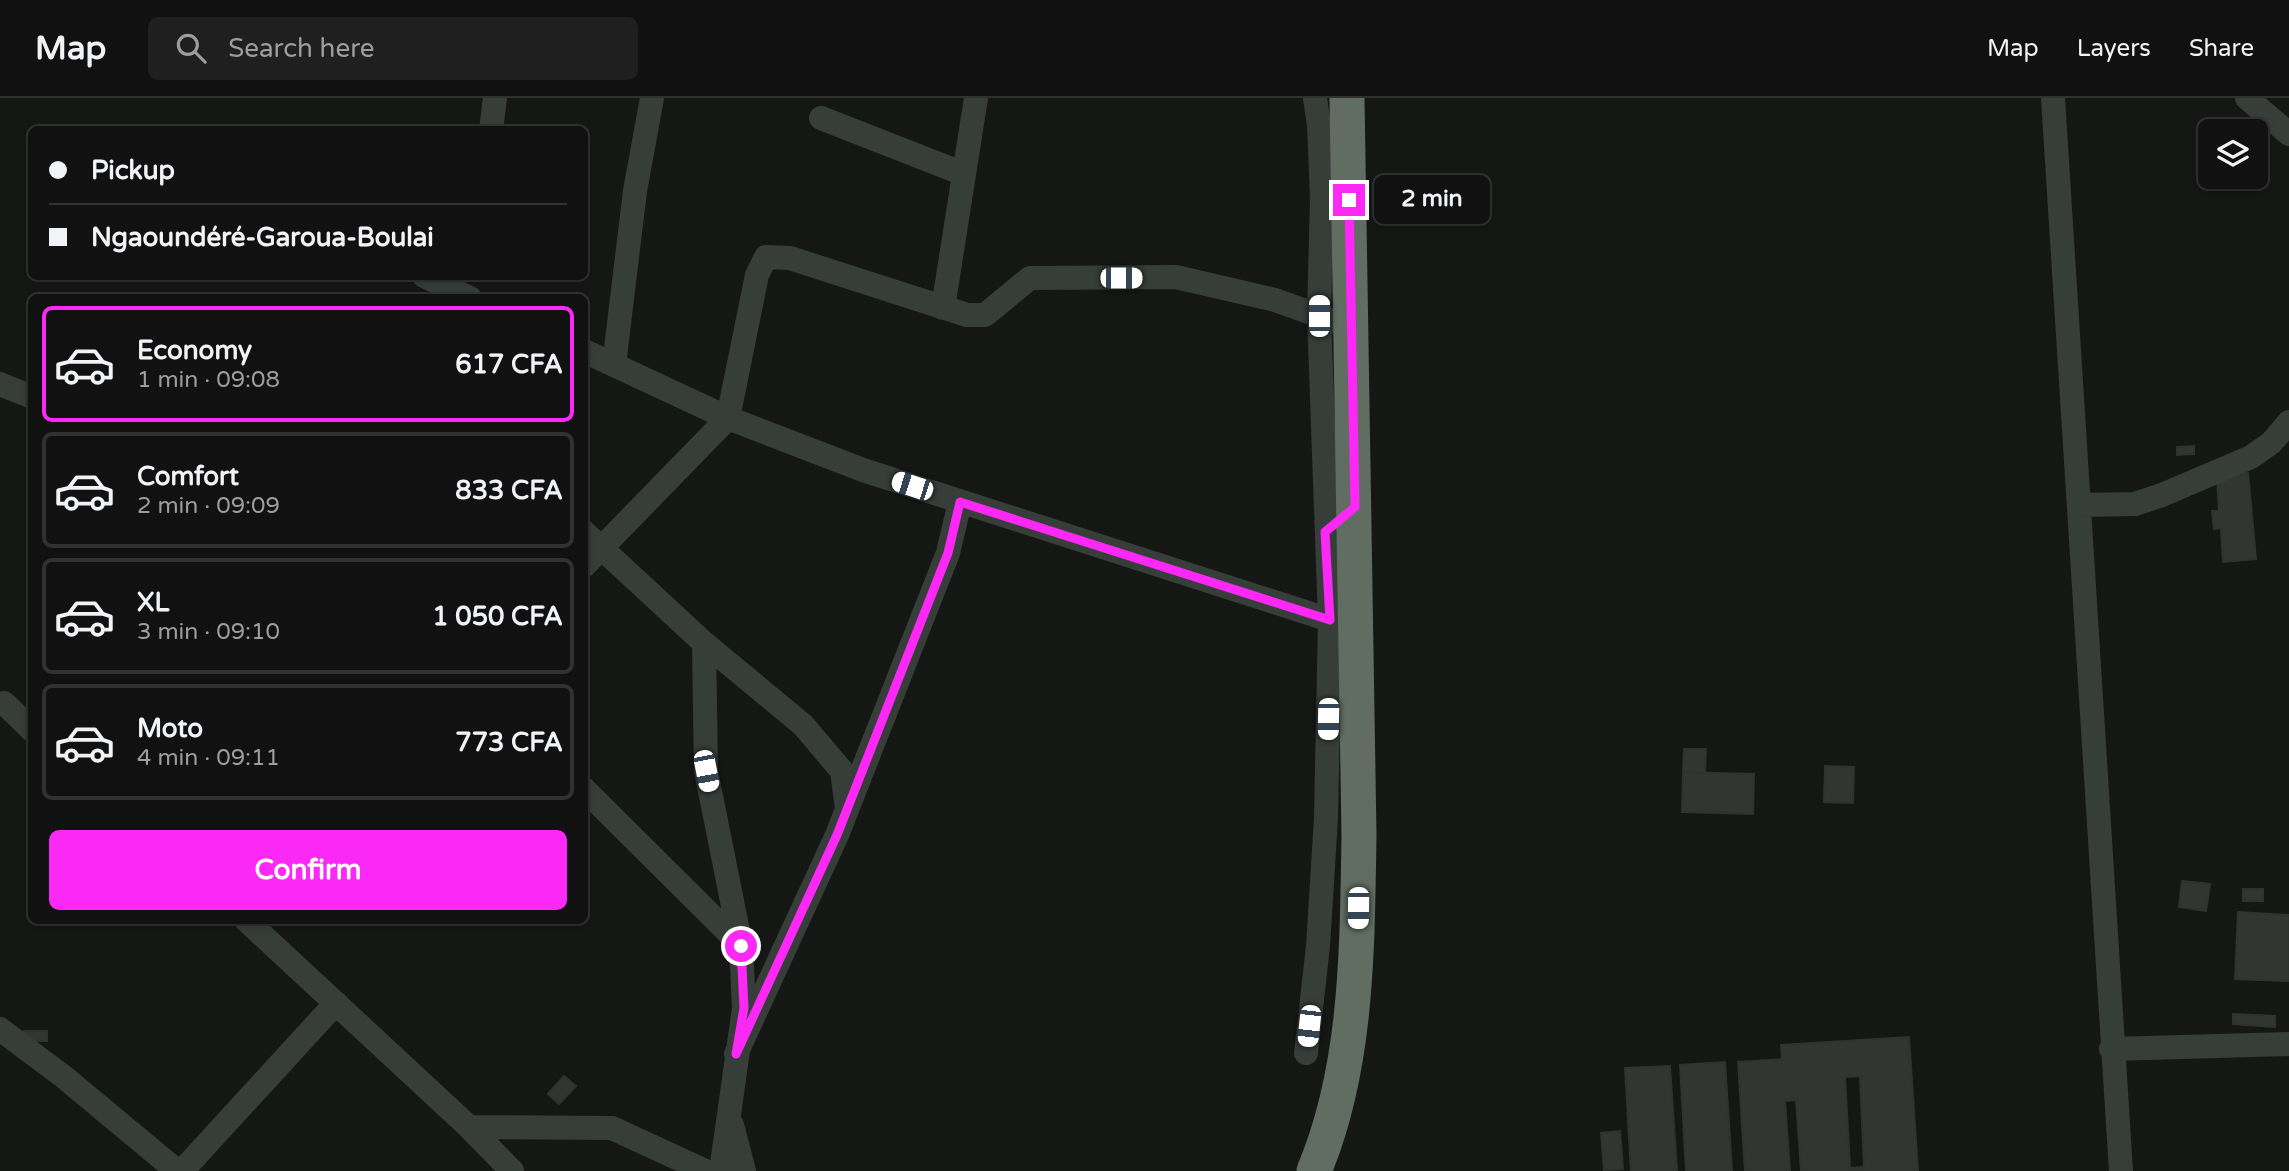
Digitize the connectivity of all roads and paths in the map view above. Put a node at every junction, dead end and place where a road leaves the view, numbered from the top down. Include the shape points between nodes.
1 (495, 98) edge
2 (652, 98) edge
3 (976, 98) edge
4 (1315, 98) edge
5 (1347, 98) edge
6 (2053, 98) edge
7 (2247, 98) edge
8 (821, 118) dead end
9 (492, 126) edge
10 (2289, 134) edge
11 (964, 174) junction
12 (434, 280) edge
13 (462, 291) edge
14 (943, 308) junction
15 (1319, 316) junction
16 (1353, 328) junction
17 (588, 353) edge
18 (614, 365) junction
19 (0, 384) edge
20 (28, 395) edge
21 (728, 418) junction
22 (2289, 422) edge
23 (960, 502) junction
24 (2080, 505) junction
25 (1355, 507) junction
26 (1325, 532) junction
27 (590, 549) edge
28 (1330, 620) junction
29 (704, 643) junction
30 (4, 703) dead end
31 (28, 726) edge
32 (588, 793) edge
33 (847, 809) junction
34 (250, 924) edge
35 (741, 946) junction
36 (336, 1003) junction
37 (0, 1029) edge
38 (2289, 1044) edge
39 (2111, 1049) junction
40 (1306, 1053) dead end
41 (736, 1054) junction
42 (728, 1111) junction
43 (469, 1126) junction
44 (180, 1171) edge
45 (513, 1171) edge
46 (705, 1171) edge
47 (721, 1171) edge
48 (744, 1171) edge
49 (1314, 1171) edge
50 (2121, 1171) edge

1 - 9 street
2 - 18 street via 635,191
3 - 11 street
4 - 15 street via 1322,197
5 - 16 highway
6 - 24 street
7 - 10 street
8 - 11 street
11 - 14 street
12 - 13 street
14 - 15 street via 985,315 1030,278 1175,277 1275,299
14 - 21 street via 790,258 766,257 757,275
15 - 16 street
15 - 26 street
16 - 25 highway
17 - 18 street
18 - 21 street
19 - 20 street
21 - 23 street
21 - 27 street
22 - 24 street via 2251,457 2162,495 2134,504
23 - 28 street
23 - 33 street via 948,553
24 - 39 street
25 - 26 street
25 - 49 highway via 1357,956 1346,1059
26 - 28 street
27 - 29 street
28 - 40 street via 1326,818
29 - 33 street via 803,725 842,771
29 - 35 street via 706,771
30 - 31 street
32 - 35 street
33 - 41 street
34 - 36 street
35 - 41 street via 744,1008
36 - 43 street
36 - 44 street
37 - 44 street
38 - 39 street
39 - 50 street
41 - 42 street
42 - 47 street
42 - 48 street
43 - 45 street
43 - 46 street via 611,1128

